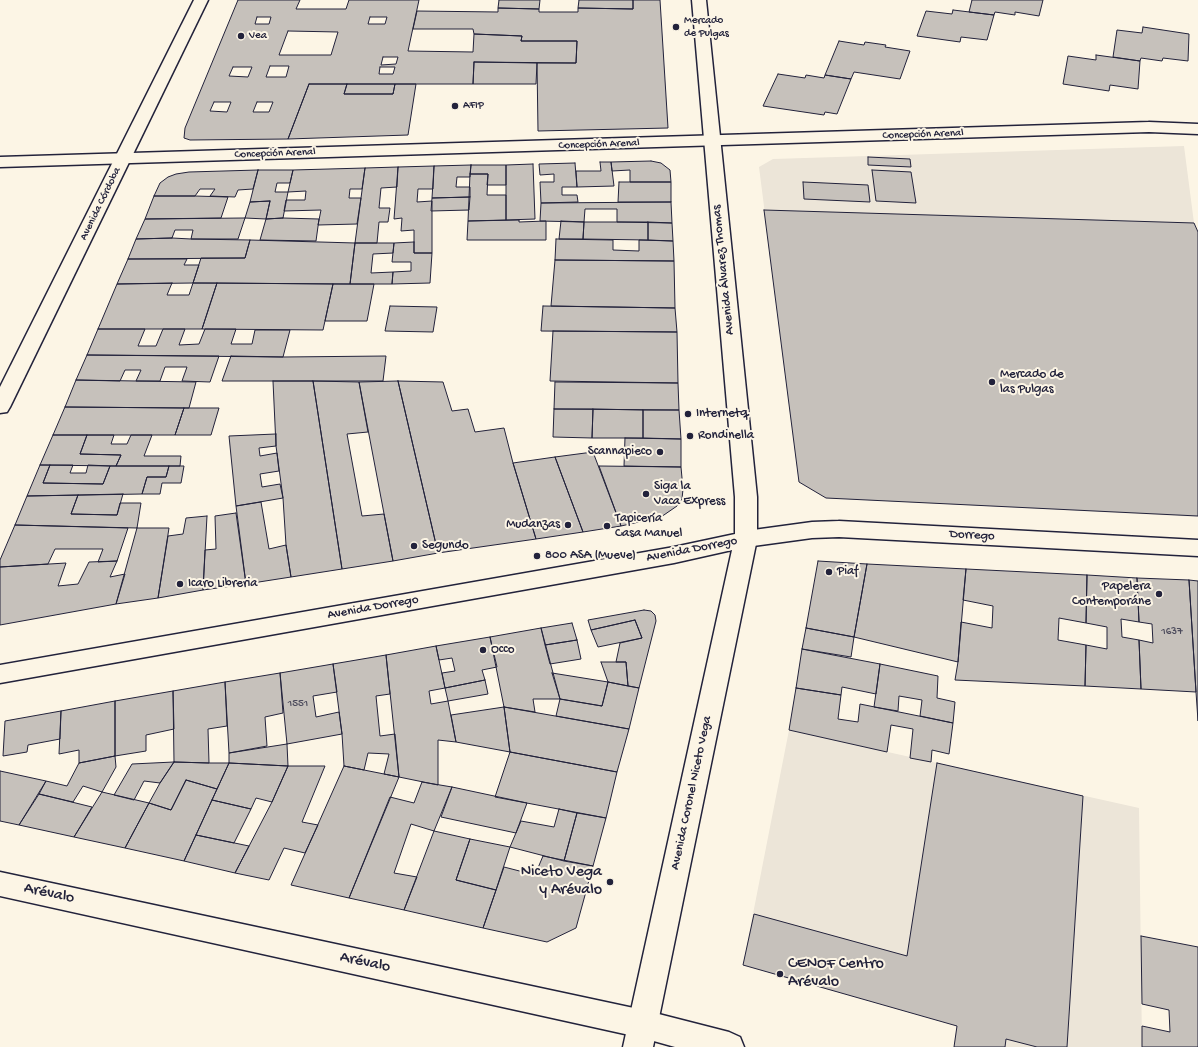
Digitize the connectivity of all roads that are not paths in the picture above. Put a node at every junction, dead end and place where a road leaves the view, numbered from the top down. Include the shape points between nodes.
1 (201, 0) edge
2 (699, 0) edge
3 (1198, 129) edge
4 (711, 141) junction
5 (124, 158) junction
6 (0, 162) edge
7 (0, 407) edge
8 (746, 539) junction
9 (1198, 548) edge
10 (0, 674) edge
11 (0, 884) edge
12 (641, 1036) edge
13 (729, 1047) edge

1 - 5 main road, Avenida Córdoba
2 - 4 main road, Avenida Álvarez Thomas
3 - 4 main road, Concepción Arenal via 1141,128
4 - 5 main road, Concepción Arenal
4 - 8 main road, Avenida Álvarez Thomas via 746,497
5 - 6 main road, Concepción Arenal
5 - 7 main road, Avenida Córdoba
8 - 9 main road, Dorrego via 839,529
8 - 10 main road, Avenida Dorrego via 674,555
8 - 12 main road, Avenida Coronel Niceto Vega
11 - 12 main road, Arévalo
12 - 13 main road, Arévalo

